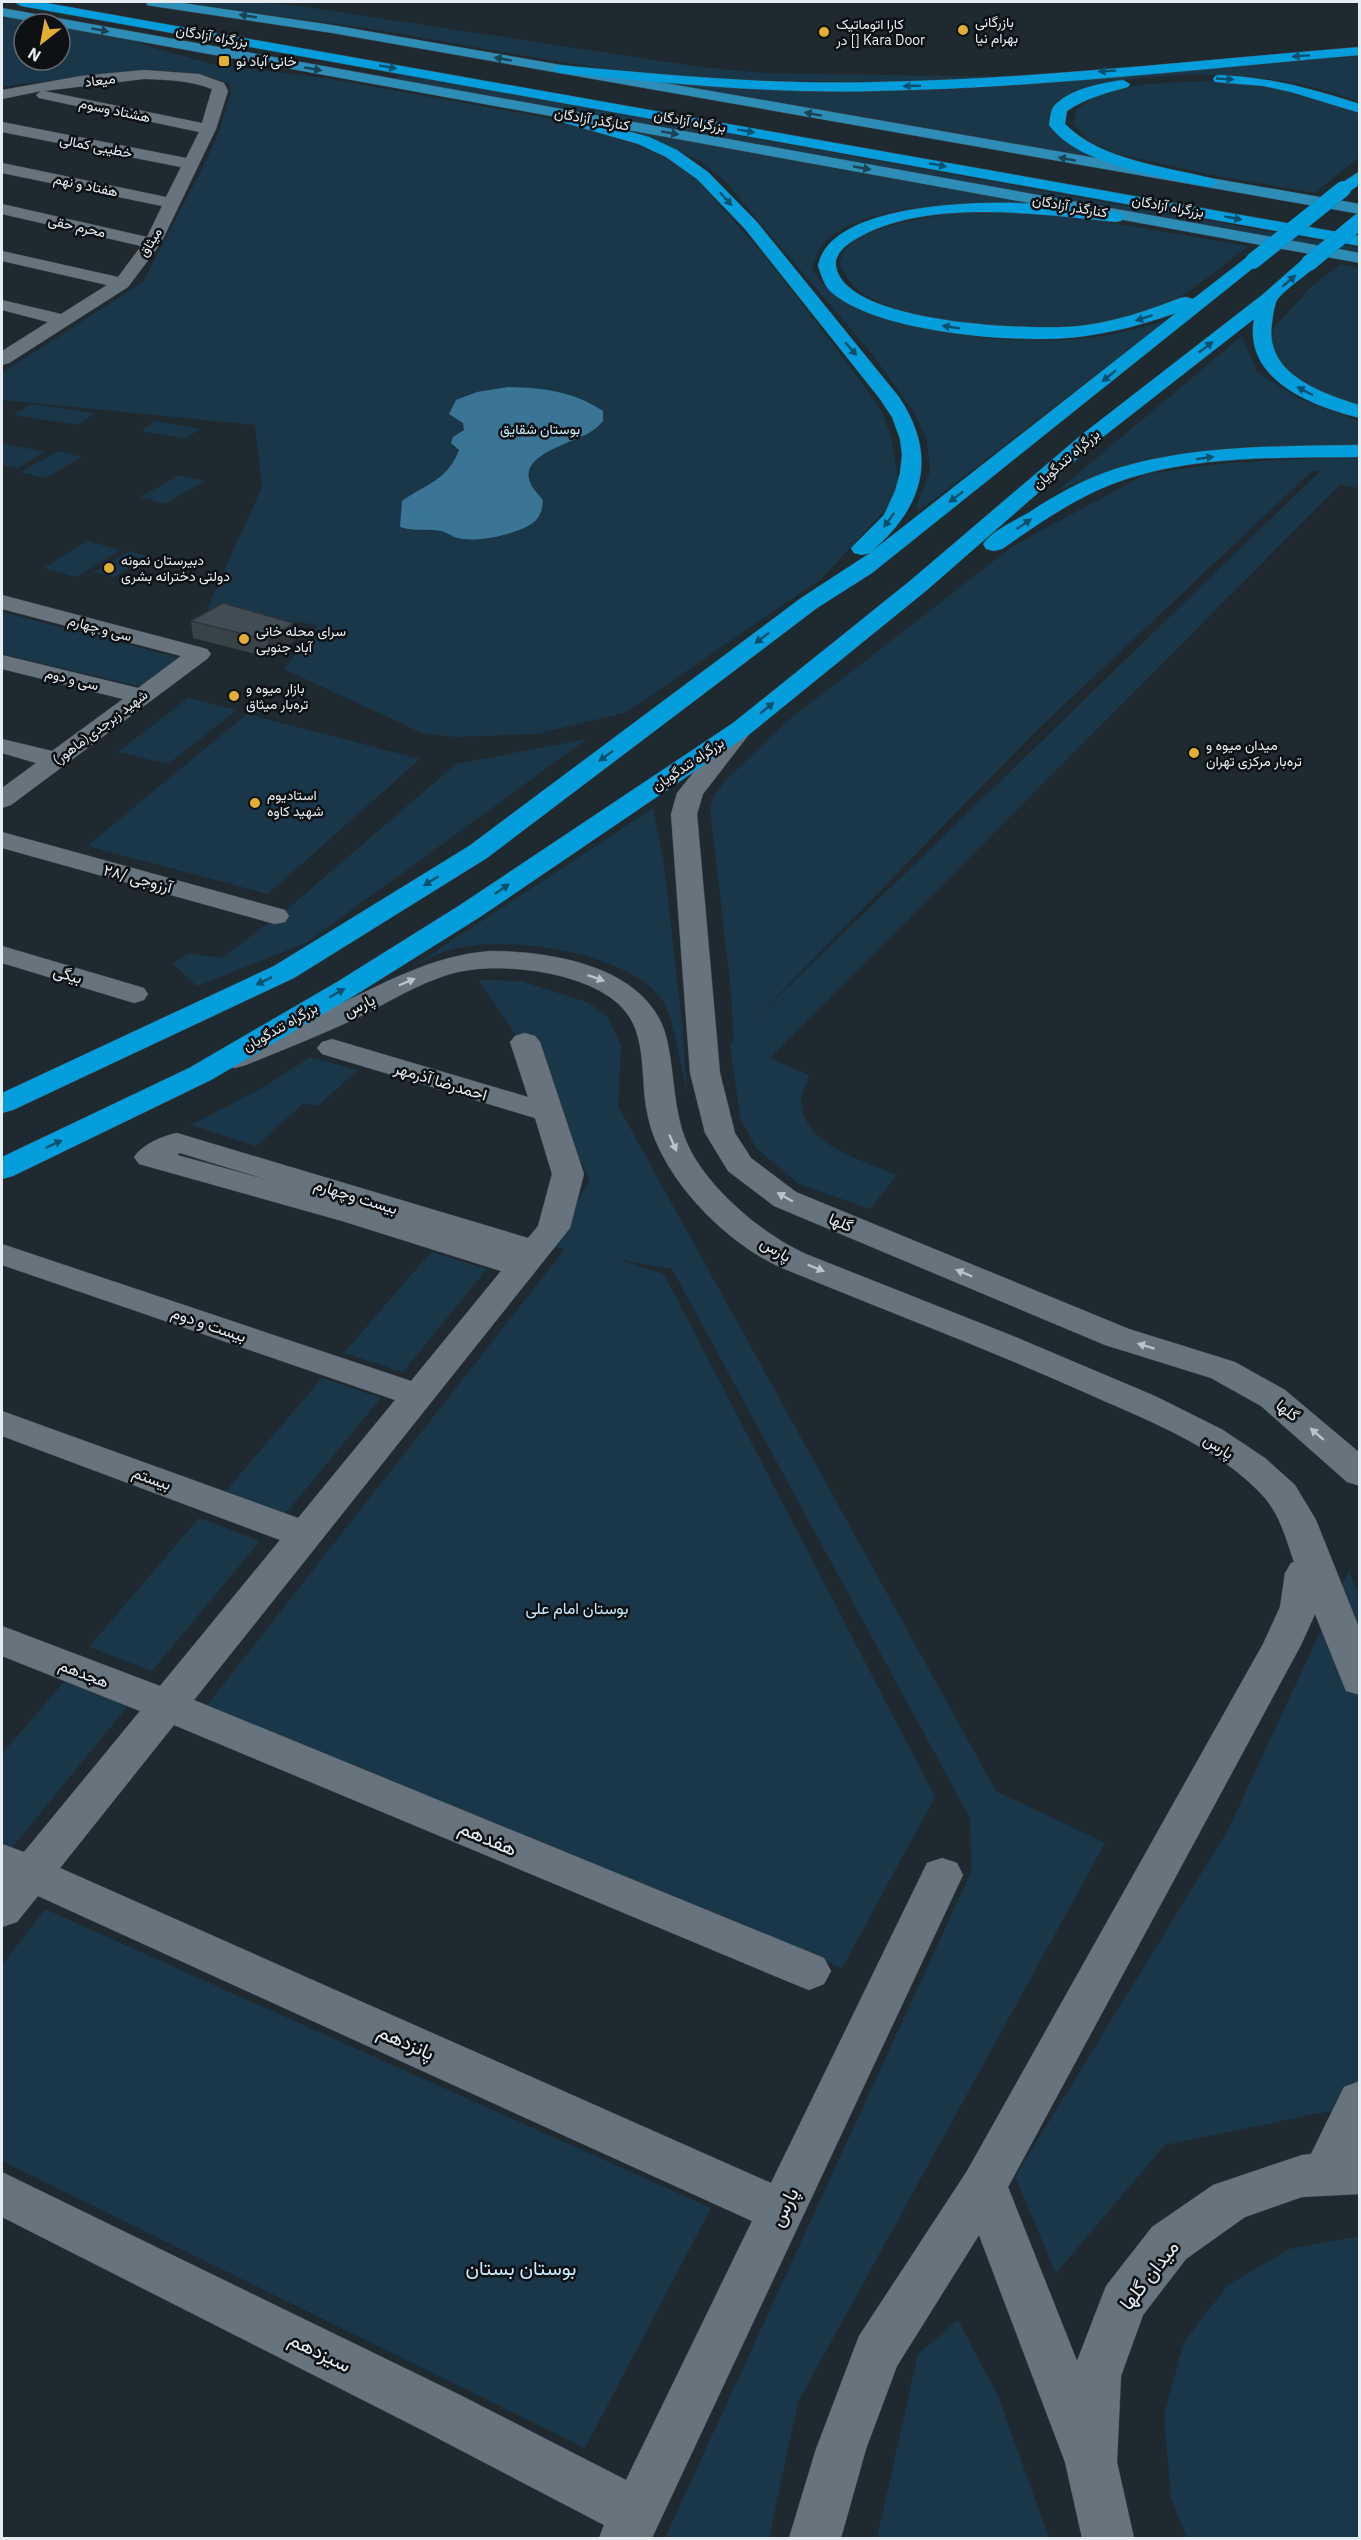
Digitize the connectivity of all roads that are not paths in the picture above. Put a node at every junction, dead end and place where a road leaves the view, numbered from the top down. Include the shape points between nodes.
1 (21, 2) edge
2 (86, 2) edge
3 (152, 2) edge
4 (2, 12) edge
5 (1359, 51) edge
6 (560, 69) junction
7 (200, 80) joint
8 (21, 91) junction
9 (441, 92) junction
10 (2, 94) edge
11 (1359, 109) edge
12 (2, 127) edge
13 (208, 129) junction
14 (190, 164) junction
15 (2, 168) edge
16 (1359, 176) edge
17 (1208, 182) junction
18 (171, 203) junction
19 (2, 209) edge
20 (1359, 209) edge
21 (1151, 221) junction
22 (1359, 221) edge
23 (1359, 226) edge
24 (1359, 241) edge
25 (152, 243) junction
26 (2, 256) edge
27 (1359, 258) edge
28 (122, 283) junction
29 (1218, 288) junction
30 (1268, 299) junction
31 (2, 305) edge
32 (63, 320) junction
33 (2, 359) edge
34 (1359, 412) edge
35 (1359, 451) edge
36 (919, 585) junction
37 (2, 602) edge
38 (809, 603) junction
39 (199, 654) joint
40 (2, 662) edge
41 (142, 696) junction
42 (742, 728) junction
43 (2, 746) edge
44 (57, 760) junction
45 (2, 800) edge
46 (2, 840) edge
47 (275, 916) dead end
48 (2, 954) edge
49 (134, 994) dead end
50 (525, 1042) dead end
51 (332, 1048) dead end
52 (200, 1074) junction
53 (2, 1104) edge
54 (549, 1113) junction
55 (177, 1142) dead end
56 (2, 1169) edge
57 (2, 1254) edge
58 (528, 1259) junction
59 (417, 1395) junction
60 (2, 1423) edge
61 (1359, 1473) edge
62 (303, 1534) junction
63 (1304, 1573) dead end
64 (2, 1640) edge
65 (1359, 1680) edge
66 (166, 1705) junction
67 (16, 1868) edge
68 (942, 1875) dead end
69 (2, 1909) edge
70 (809, 1971) dead end
71 (1359, 2101) edge
72 (1342, 2174) edge
73 (984, 2186) junction
74 (2, 2194) edge
75 (782, 2211) junction
76 (1091, 2462) junction
77 (631, 2526) edge
78 (815, 2538) edge
79 (1108, 2538) edge

1 -> 24 highway, بزرگراه آزادگان
2 - 23 highway, بزرگراه آزادگان
6 -> 3 main road via 332,28
4 -> 9 main road, کنارگذر آزادگان
5 -> 6 highway via 896,87 738,85
17 -> 6 main road
7 - 8 street, میعاد via 120,77
7 - 13 street, میثاق via 219,86 220,91
8 - 10 street, میعاد
8 - 13 street, هشتاد وسوم
9 -> 21 main road, کنارگذر آزادگان
9 -> 38 highway via 607,129 682,160 730,202 879,382 908,433 912,455 905,495 889,523
17 -> 11 highway via 1135,164 1078,144 1057,125 1060,109 1073,99 1105,87 1188,78 1263,82 1303,90
12 - 14 street, خطیبی کمالی
13 - 14 street, میثاق
14 - 18 street, میثاق
15 - 18 street, هفتاد و نهم
16 - 29 highway, bridge
17 - 20 main road
18 - 25 street, میثاق
19 - 25 street, محرم حقی
21 - 27 main road, کنارگذر آزادگان
29 -> 21 highway via 1164,312 1101,328 1062,333 999,333 916,321 866,305 846,297 827,267 837,244 853,232 935,210 1043,209
30 -> 22 highway, بزرگراه تندگویان, bridge
25 - 28 street, میثاق
26 - 28 street
28 - 32 street, میثاق
29 -> 38 highway via 864,568
34 -> 30 highway via 1300,388 1277,372 1262,344
36 -> 30 highway, بزرگراه تندگویان via 1087,440
31 - 32 street
32 - 33 street, میثاق
36 -> 35 highway via 972,559 1043,512 1106,480 1220,456
42 -> 36 highway, بزرگراه تندگویان
37 - 39 street, سی و چهارم
38 -> 53 highway via 478,852 284,972
39 - 41 street, شهید زبرجدی(ماهور)
40 - 41 street, سی و دوم
41 - 44 street, شهید زبرجدی(ماهور)
52 -> 42 highway, بزرگراه تندگویان via 470,911
61 -> 42 street, گلها via 1273,1398 1223,1370 1117,1336 785,1199 739,1164 720,1133 705,1073 684,814 690,793
43 - 44 street
44 - 45 street, شهید زبرجدی(ماهور)
46 - 47 street, آرزوجی /۲۸
48 - 49 street, بیگی
50 - 54 street
51 - 54 street, احمدرضا آذرمهر
56 -> 52 highway, بزرگراه تندگویان
52 -> 65 street, پارس via 427,973 462,963 544,963 609,983 641,1008 650,1025 659,1098 673,1145 703,1191 730,1217 778,1253 1180,1421 1273,1484 1298,1516
54 - 58 street via 568,1174 554,1228
55 - 58 street via 150,1157
57 - 59 street, بیست و دوم
58 - 59 street
59 - 62 street
60 - 62 street, بیستم
62 - 66 street
63 - 73 street via 1299,1607 1282,1645
64 - 66 street, هجدهم
66 - 67 street
66 - 70 street, هفدهم
67 - 69 street
67 - 75 street, پانزدهم
68 - 75 street, پارس
71 - 72 street
72 - 76 street, میدان گلها via 1302,2176 1230,2200 1168,2243 1123,2302 1096,2376
73 - 76 street
73 - 78 street via 877,2352 841,2449
74 - 77 street, سیزدهم via 429,2406
75 - 77 street, پارس
76 - 79 street, میدان گلها

